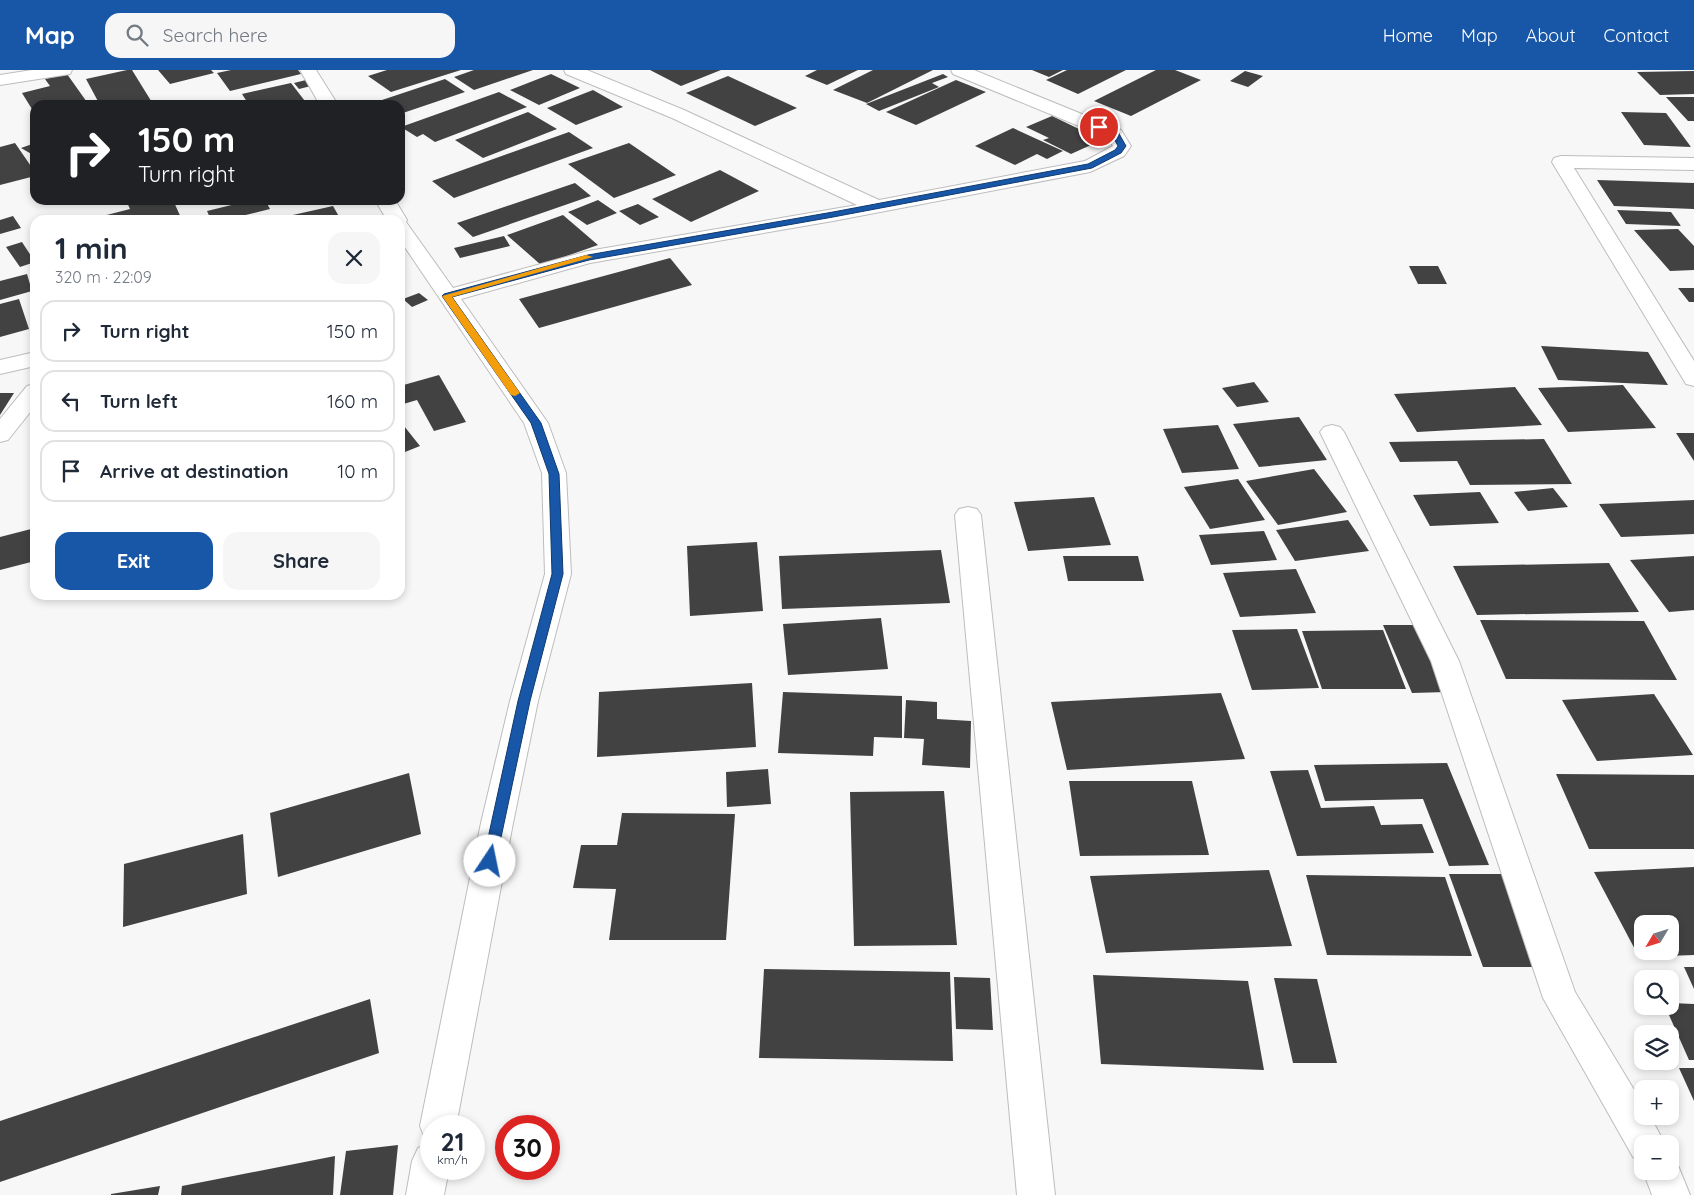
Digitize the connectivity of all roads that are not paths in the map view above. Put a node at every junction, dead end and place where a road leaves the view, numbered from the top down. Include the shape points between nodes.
1 (64, 70) edge
2 (308, 70) edge
3 (572, 70) edge
4 (959, 70) edge
5 (0, 80) edge
6 (327, 100) edge
7 (1694, 164) edge
8 (875, 206) junction
9 (405, 238) edge
10 (447, 296) junction
11 (30, 359) edge
12 (0, 367) edge
13 (1694, 379) edge
14 (30, 397) edge
15 (1332, 432) dead end
16 (0, 435) edge
17 (968, 515) dead end
18 (440, 1115) edge
19 (1641, 1135) edge
20 (428, 1180) edge
21 (1665, 1180) edge
22 (425, 1195) edge
23 (1036, 1195) edge
24 (1671, 1195) edge

1 - 5 street
2 - 6 street
3 - 8 street via 678,114
4 - 8 street via 1115,134 1122,146 1118,152 1090,166
7 - 13 street via 1561,162
8 - 10 street via 588,257
9 - 10 street
10 - 18 street via 536,423 554,474 558,574 524,701 499,814
11 - 12 street
14 - 16 street
15 - 19 street via 1445,661 1560,998
17 - 23 street
20 - 22 street
21 - 24 street

